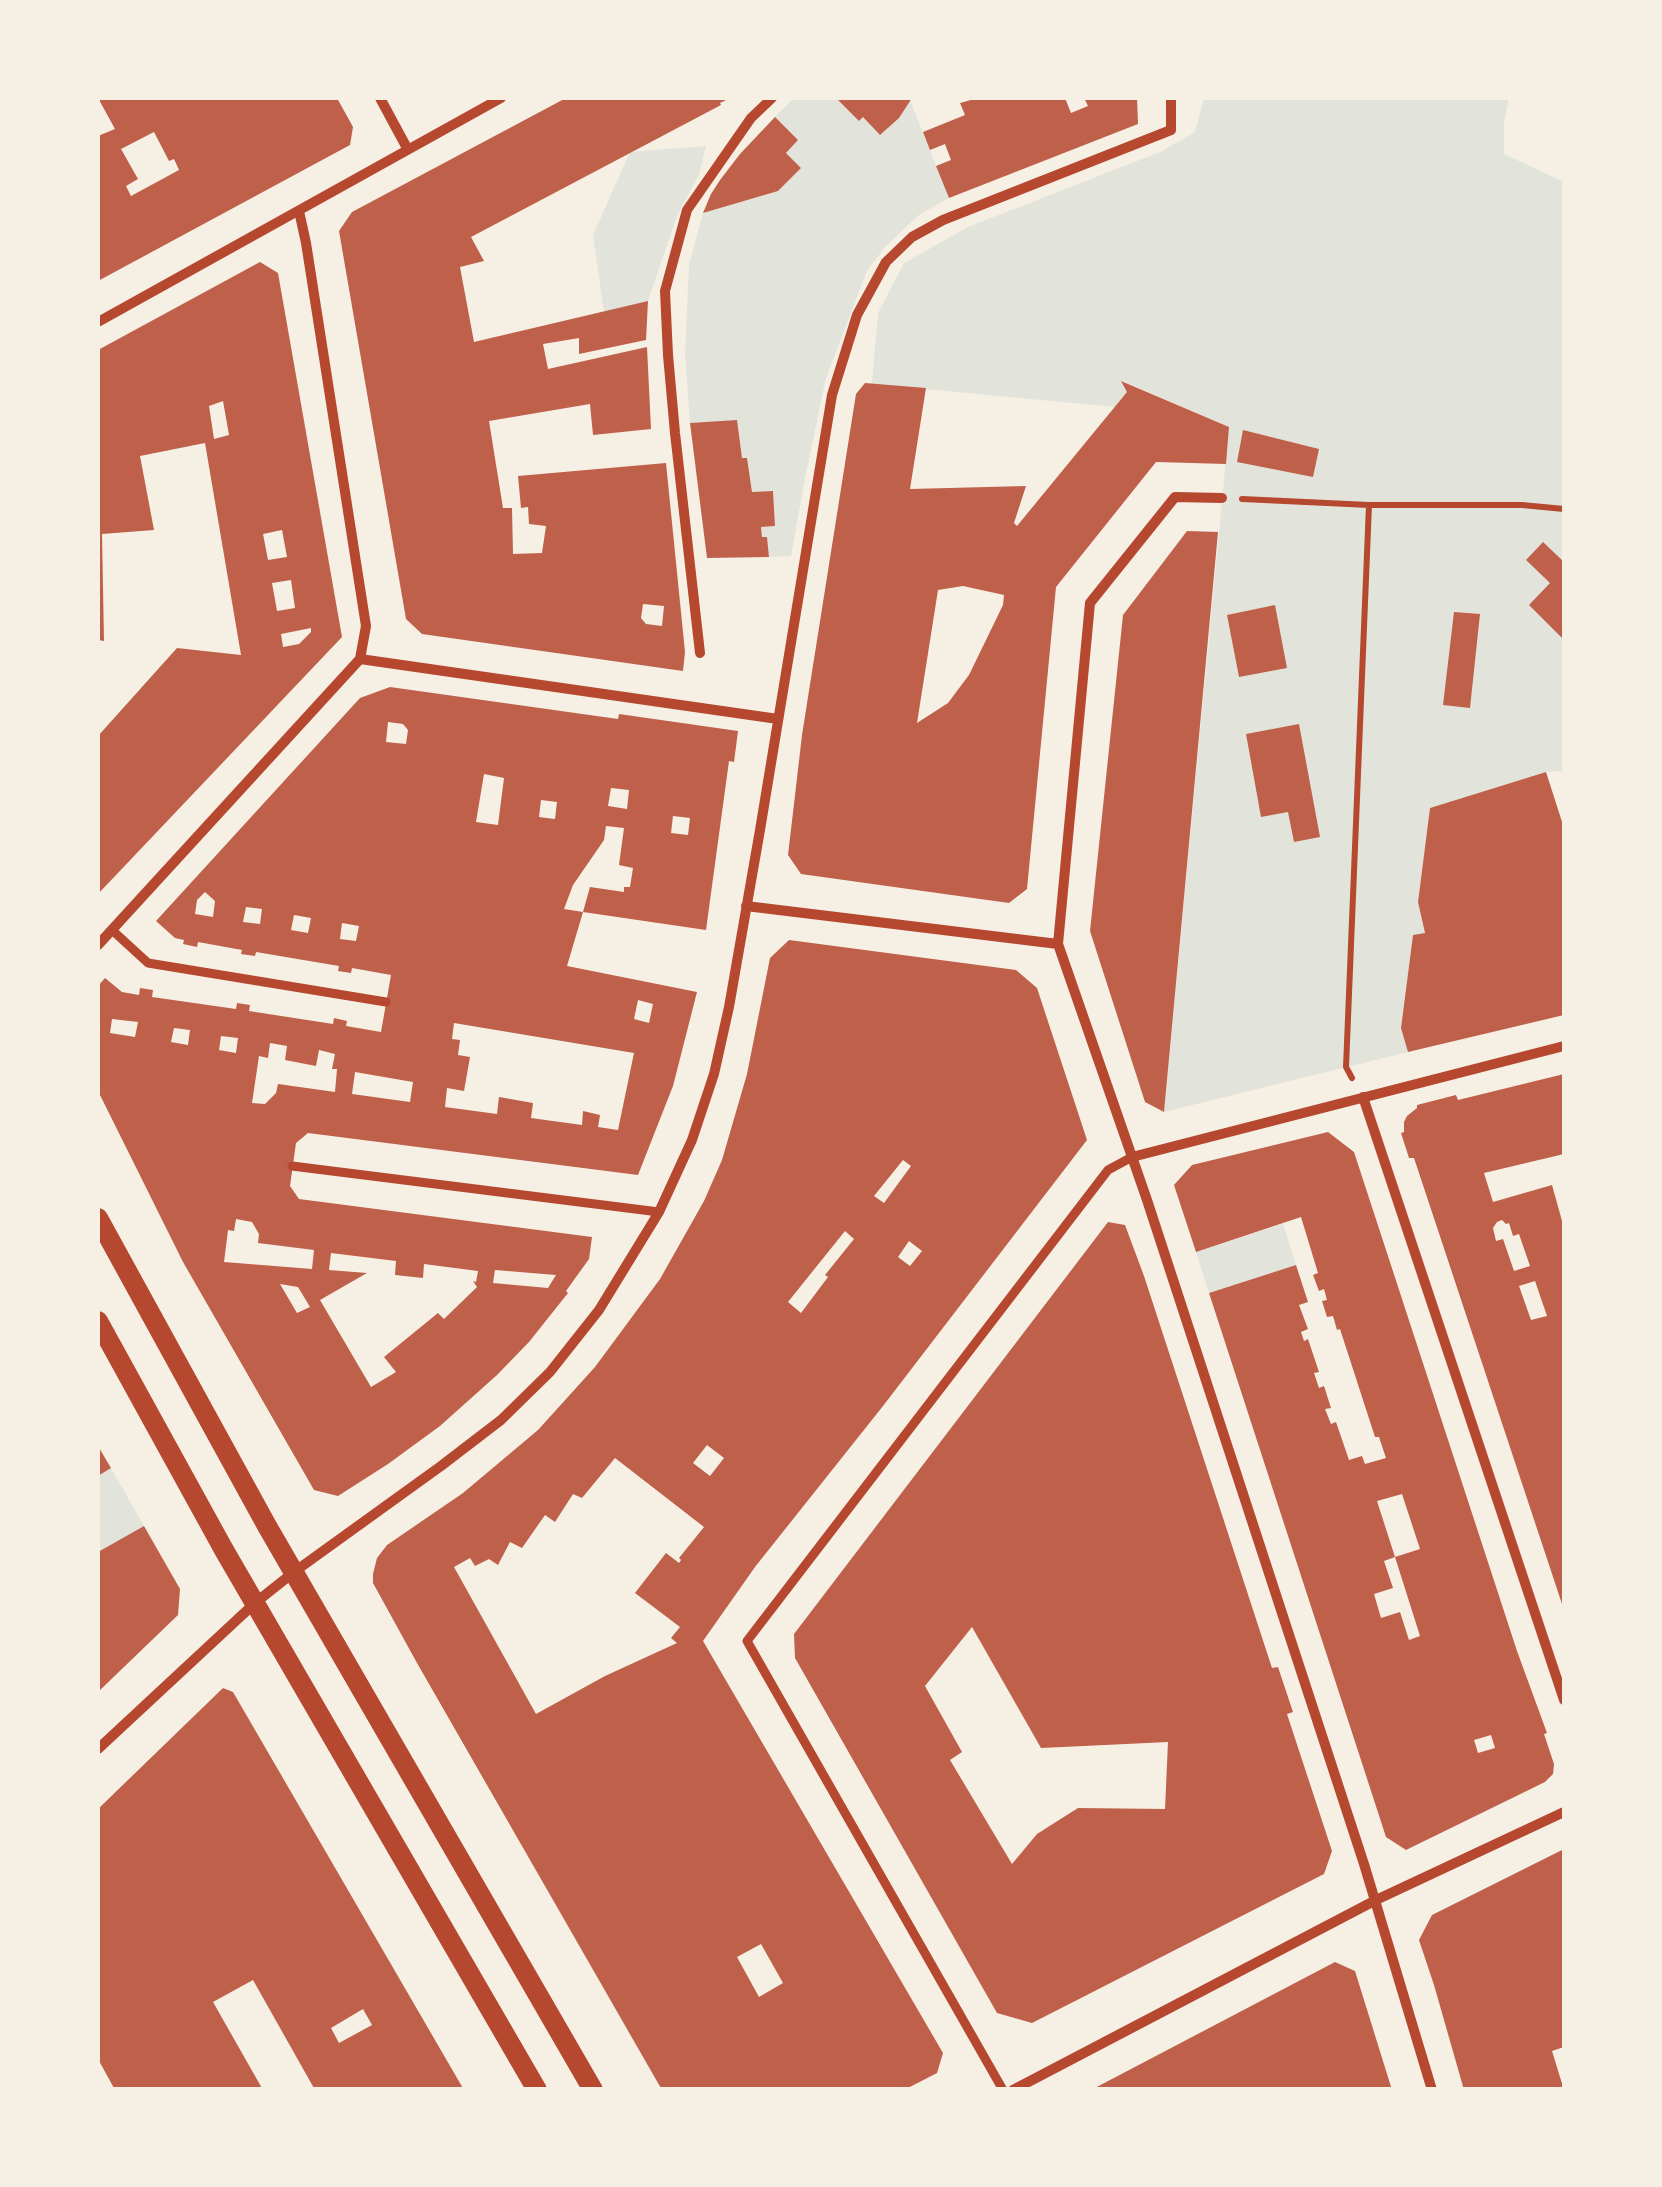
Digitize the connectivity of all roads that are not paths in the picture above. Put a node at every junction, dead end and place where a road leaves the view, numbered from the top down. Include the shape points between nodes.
1 (380, 98) edge
2 (500, 98) edge
3 (772, 98) edge
4 (1171, 98) edge
5 (407, 148) junction
6 (299, 210) junction
7 (98, 322) edge
8 (1222, 498) road end
9 (700, 652) dead end
10 (360, 660) junction
11 (778, 720) junction
12 (746, 906) junction
13 (112, 930) junction
14 (1058, 944) junction
15 (98, 945) edge
16 (386, 1002) dead end
17 (1564, 1046) edge
18 (1363, 1097) junction
19 (1132, 1158) junction
20 (292, 1166) dead end
21 (659, 1212) junction
22 (98, 1218) edge
23 (98, 1321) edge
24 (294, 1572) junction
25 (256, 1603) junction
26 (1564, 1700) edge
27 (98, 1750) edge
28 (1564, 1812) edge
29 (1376, 1900) junction
30 (537, 2090) edge
31 (593, 2090) edge
32 (1003, 2090) edge
33 (1012, 2090) edge
34 (1432, 2090) edge

1 - 5 street
2 - 5 street
3 - 9 street via 687,210 666,291
4 - 11 street via 1170,130 944,220 886,262 857,315 832,395
5 - 6 street
6 - 7 street
6 - 10 street via 366,626
8 - 14 street via 1175,497 1090,603
10 - 11 street
10 - 13 street
11 - 12 street
12 - 14 street
12 - 21 street via 714,1074
13 - 15 street
13 - 16 street via 148,964
14 - 19 street
17 - 18 street
18 - 19 street
18 - 26 street
19 - 29 street
19 - 32 street via 1108,1170 747,1641
20 - 21 street
21 - 24 street via 599,1310 550,1372 501,1420
22 - 24 main road
23 - 25 main road
24 - 25 street
24 - 31 main road
25 - 27 street
25 - 30 main road
28 - 29 street
29 - 33 street
29 - 34 street

